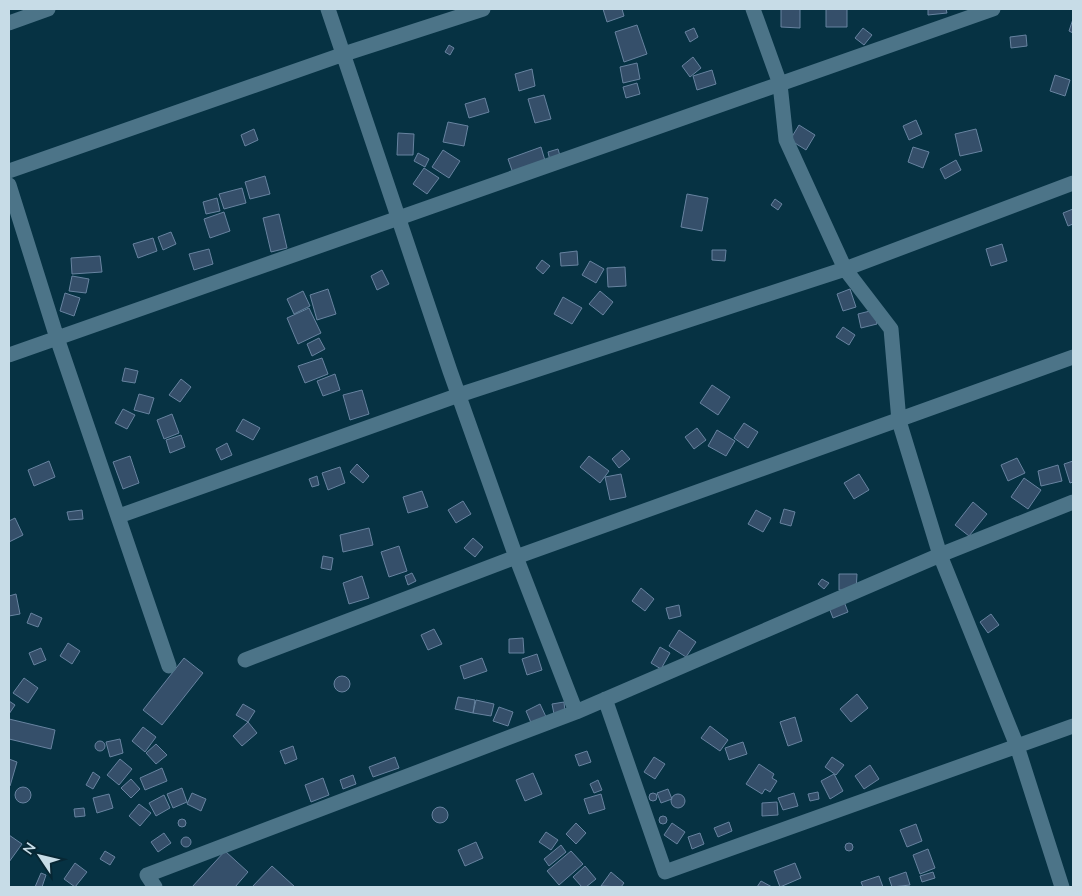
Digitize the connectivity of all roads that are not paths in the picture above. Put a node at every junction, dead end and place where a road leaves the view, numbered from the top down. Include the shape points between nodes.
1 (48, 9) edge
2 (328, 9) edge
3 (483, 9) edge
4 (753, 9) edge
5 (993, 9) edge
6 (9, 23) edge
7 (344, 54) junction
8 (780, 84) junction
9 (9, 171) edge
10 (1073, 183) edge
11 (9, 185) edge
12 (398, 217) junction
13 (846, 269) junction
14 (57, 338) junction
15 (9, 355) edge
16 (1073, 357) edge
17 (459, 395) junction
18 (900, 421) junction
19 (1073, 502) edge
20 (119, 516) junction
21 (940, 555) junction
22 (516, 558) junction
23 (245, 660) dead end
24 (169, 666) dead end
25 (604, 699) junction
26 (576, 712) junction
27 (1073, 726) edge
28 (1017, 746) junction
29 (1064, 886) edge
30 (155, 887) edge

1 - 6 street
2 - 7 street
3 - 7 street
4 - 8 street
5 - 8 street
7 - 9 street
7 - 12 street
8 - 12 street
8 - 13 street via 786,140
10 - 13 street
11 - 14 street
12 - 14 street
12 - 17 street
13 - 17 street
13 - 18 street via 891,329
14 - 15 street
14 - 20 street
16 - 18 street
17 - 20 street
17 - 22 street
18 - 21 street
18 - 22 street
19 - 21 street
20 - 24 street
21 - 25 street
21 - 28 street
22 - 23 street
22 - 26 street
25 - 26 street
25 - 28 street via 665,872
26 - 30 street via 147,875
27 - 28 street
28 - 29 street

